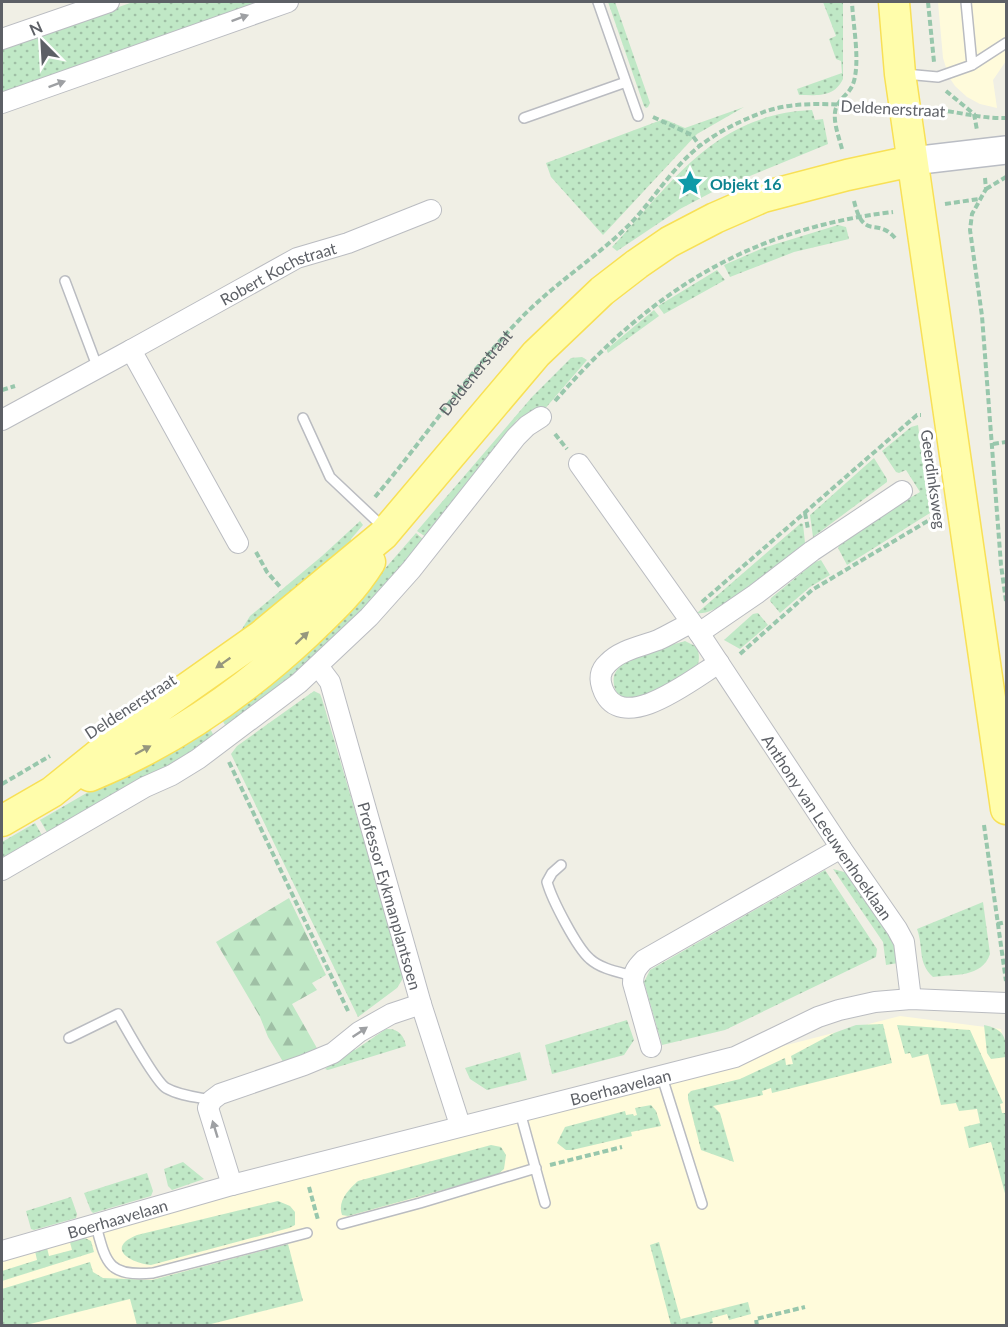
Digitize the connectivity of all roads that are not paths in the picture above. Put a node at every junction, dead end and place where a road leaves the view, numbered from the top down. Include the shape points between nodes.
1 (108, 2) edge
2 (288, 2) edge
3 (598, 2) edge
4 (894, 2) edge
5 (966, 2) edge
6 (2, 39) edge
7 (1006, 43) edge
8 (972, 65) junction
9 (900, 74) junction
10 (626, 82) junction
11 (2, 103) edge
12 (638, 116) road end
13 (524, 118) dead end
14 (994, 152) edge
15 (912, 161) junction
16 (431, 210) dead end
17 (65, 281) dead end
18 (130, 350) junction
19 (97, 366) junction
20 (541, 417) road end
21 (303, 418) dead end
22 (2, 420) edge
23 (579, 464) road end
24 (902, 491) dead end
25 (385, 533) junction
26 (238, 543) road end
27 (692, 624) junction
28 (318, 666) junction
29 (721, 666) junction
30 (995, 814) edge
31 (2, 821) edge
32 (841, 848) junction
33 (561, 865) dead end
34 (2, 870) edge
35 (633, 976) junction
36 (911, 999) junction
37 (1006, 1003) edge
38 (421, 1004) junction
39 (69, 1038) dead end
40 (651, 1047) dead end
41 (662, 1077) junction
42 (212, 1100) junction
43 (520, 1112) junction
44 (460, 1125) junction
45 (536, 1168) junction
46 (232, 1185) junction
47 (545, 1203) dead end
48 (702, 1204) dead end
49 (95, 1222) junction
50 (342, 1224) dead end
51 (307, 1233) dead end
52 (2, 1251) edge

1 - 6 street
11 -> 2 street
3 - 10 lane
4 - 9 main road, Geerdinksweg
5 - 8 lane
7 - 8 lane
8 - 9 lane via 938,77
9 - 15 main road, Geerdinksweg
10 - 12 lane
10 - 13 lane
14 - 15 main road, Deldenerstraat
15 - 25 main road, Deldenerstraat via 763,197 669,242 602,291 536,354
15 - 30 main road, Geerdinksweg
16 - 18 street, Robert Kochstraat via 348,243 297,258
17 - 19 lane
18 - 19 street, Robert Kochstraat
18 - 26 street
19 - 22 street, Robert Kochstraat
20 - 28 street via 516,437 422,557 369,617
21 - 25 lane via 330,477
23 - 27 street, Anthony van Leeuwenhoeklaan
24 - 27 street via 756,594
25 - 31 main road, Deldenerstraat via 261,636 139,722 52,792
27 - 29 street, Anthony van Leeuwenhoeklaan
27 - 29 street via 610,661 602,669 600,681 608,698 622,709 639,708
28 - 34 street via 220,744 172,775
28 - 38 street, Professor Eykmanplantsoen via 330,682
29 - 32 street, Anthony van Leeuwenhoeklaan
32 - 35 street via 644,960
32 - 36 street, Anthony van Leeuwenhoeklaan via 904,942
33 - 35 lane via 547,882 551,898 580,946 590,959 609,970
35 - 40 street, Boerhaavelaan
36 - 37 street, Boerhaavelaan
36 - 41 street, Boerhaavelaan via 839,1010 735,1057
42 -> 38 street via 333,1053 391,1014
38 - 44 street, Professor Eykmanplantsoen
39 - 42 lane via 118,1014 165,1088
41 - 43 street, Boerhaavelaan
41 - 48 lane
46 -> 42 street via 208,1108
43 - 44 street, Boerhaavelaan
43 - 45 lane
44 - 46 street, Boerhaavelaan
45 - 47 lane
45 - 50 lane
46 - 49 street, Boerhaavelaan
49 - 51 lane via 105,1256 116,1270 134,1275
49 - 52 street, Boerhaavelaan

